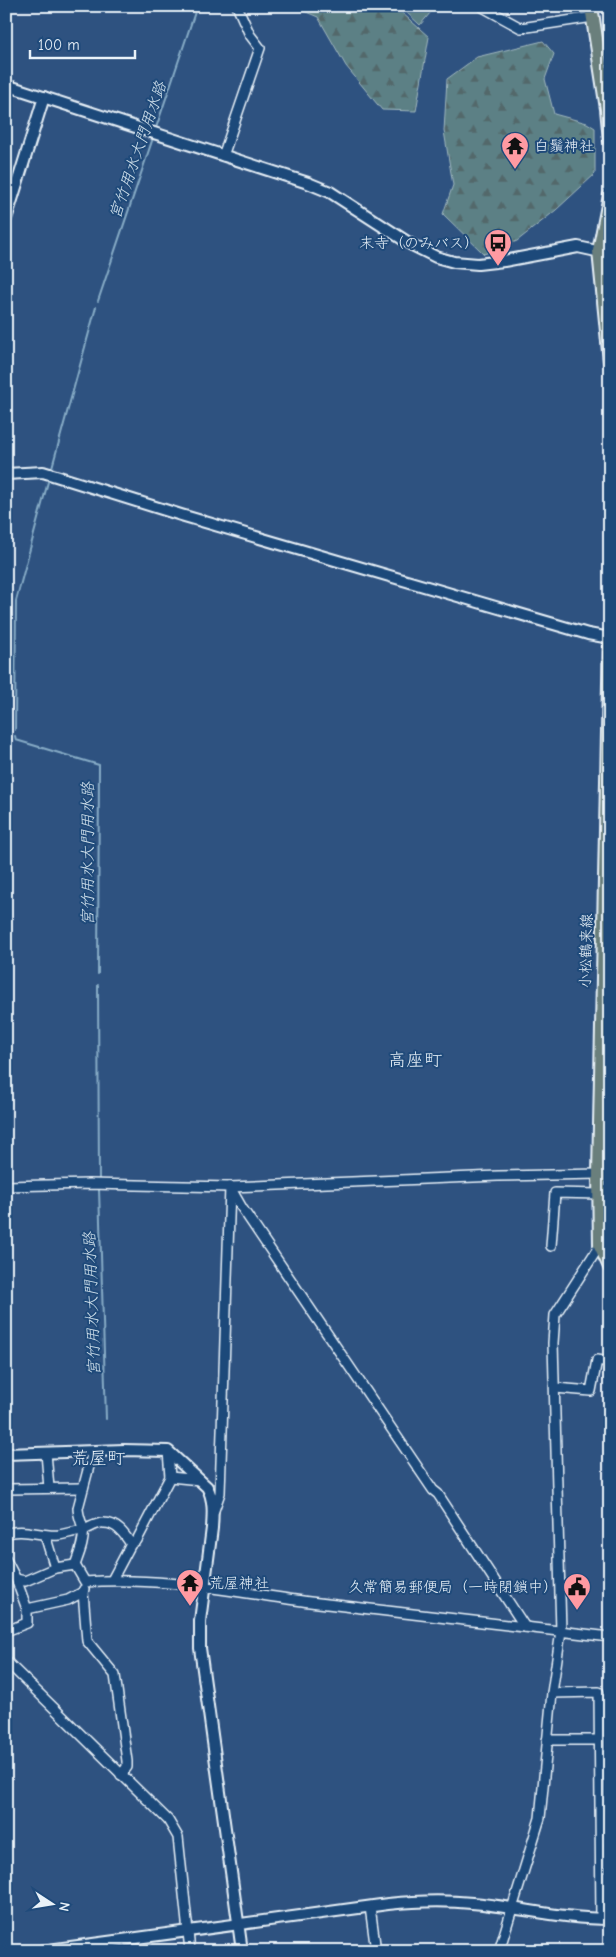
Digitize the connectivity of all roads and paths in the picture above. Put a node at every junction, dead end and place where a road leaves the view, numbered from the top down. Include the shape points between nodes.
1 (236, 6) edge
2 (482, 6) edge
3 (594, 9) edge
4 (6, 85) edge
5 (44, 97) junction
6 (608, 109) edge
7 (610, 140) edge
8 (223, 156) junction
9 (610, 195) edge
10 (6, 219) edge
11 (604, 252) edge
12 (610, 362) edge
13 (6, 474) edge
14 (610, 634) edge
15 (610, 638) edge
16 (609, 693) edge
17 (608, 767) edge
18 (607, 899) edge
19 (605, 1089) edge
20 (605, 1129) edge
21 (604, 1158) edge
22 (599, 1174) junction
23 (6, 1186) edge
24 (230, 1187) junction
25 (603, 1192) edge
26 (605, 1231) edge
27 (600, 1245) junction
28 (551, 1246) dead end
29 (609, 1263) edge
30 (610, 1362) edge
31 (555, 1388) junction
32 (93, 1451) junction
33 (168, 1451) junction
34 (46, 1452) junction
35 (6, 1454) edge
36 (170, 1477) junction
37 (200, 1480) junction
38 (49, 1488) junction
39 (83, 1488) junction
40 (6, 1489) edge
41 (213, 1513) junction
42 (83, 1530) junction
43 (6, 1534) edge
44 (45, 1535) junction
45 (131, 1544) junction
46 (6, 1560) edge
47 (75, 1565) junction
48 (55, 1568) junction
49 (16, 1579) junction
50 (112, 1580) junction
51 (85, 1582) junction
52 (204, 1588) junction
53 (83, 1592) junction
54 (27, 1609) junction
55 (524, 1627) junction
56 (6, 1631) edge
57 (560, 1631) junction
58 (610, 1637) edge
59 (6, 1661) edge
60 (552, 1692) junction
61 (547, 1740) junction
62 (599, 1740) junction
63 (121, 1775) junction
64 (370, 1906) junction
65 (513, 1908) junction
66 (605, 1919) edge
67 (240, 1924) junction
68 (193, 1931) junction
69 (41, 1951) edge
70 (190, 1951) edge
71 (242, 1951) edge
72 (376, 1951) edge
73 (499, 1951) edge

1 - 8 street via 250,36 260,48
2 - 3 street via 522,28
3 - 6 main road
4 - 5 street
5 - 8 street
5 - 10 street
6 - 7 main road
8 - 11 street via 330,192 412,246 446,260 490,263 578,247
9 - 11 main road
11 - 12 main road
13 - 15 street via 43,472 428,588
14 - 15 main road, 小松鶴来線
15 - 16 main road, 小松鶴来線
16 - 17 main road, 小松鶴来線
17 - 18 main road, 小松鶴来線
18 - 19 main road, 小松鶴来線
19 - 20 main road, 小松鶴来線
20 - 21 main road, 小松鶴来線
21 - 22 main road, 小松鶴来線
22 - 24 street
22 - 25 main road, 小松鶴来線
23 - 24 street
24 - 41 street via 220,1493
24 - 55 street
25 - 26 main road, 小松鶴来線
25 - 28 street via 555,1193
26 - 27 main road, 小松鶴来線
27 - 29 main road, 小松鶴来線
27 - 31 street via 555,1315
30 - 31 street via 597,1360 591,1390
31 - 57 street
32 - 33 street
32 - 34 street
32 - 39 street
33 - 36 street
33 - 37 street
34 - 35 street
34 - 38 street
36 - 37 street
36 - 45 street via 137,1540
37 - 41 street via 211,1494
38 - 39 street
38 - 40 street
39 - 42 street via 78,1516
41 - 52 street
42 - 44 street
42 - 45 street via 104,1522 123,1533
42 - 47 street
43 - 44 street via 15,1530
44 - 48 street
45 - 50 street
46 - 49 street
47 - 48 street
47 - 51 street
48 - 49 street via 25,1581
49 - 54 street
50 - 51 street
50 - 52 street via 155,1581
51 - 53 street
52 - 55 street
52 - 67 street via 200,1648
53 - 54 street via 68,1600
53 - 63 street via 87,1640 115,1675 127,1761
54 - 56 street via 27,1623
55 - 57 street
57 - 58 street
57 - 60 street
59 - 63 street
60 - 61 street
60 - 62 street via 599,1692
61 - 62 street
61 - 65 street via 540,1818
62 - 66 street
63 - 68 street via 168,1820 178,1837
64 - 65 street via 448,1901
64 - 67 street
64 - 72 street
65 - 66 street
65 - 73 street
67 - 68 street
67 - 71 street
68 - 69 street
68 - 70 street

